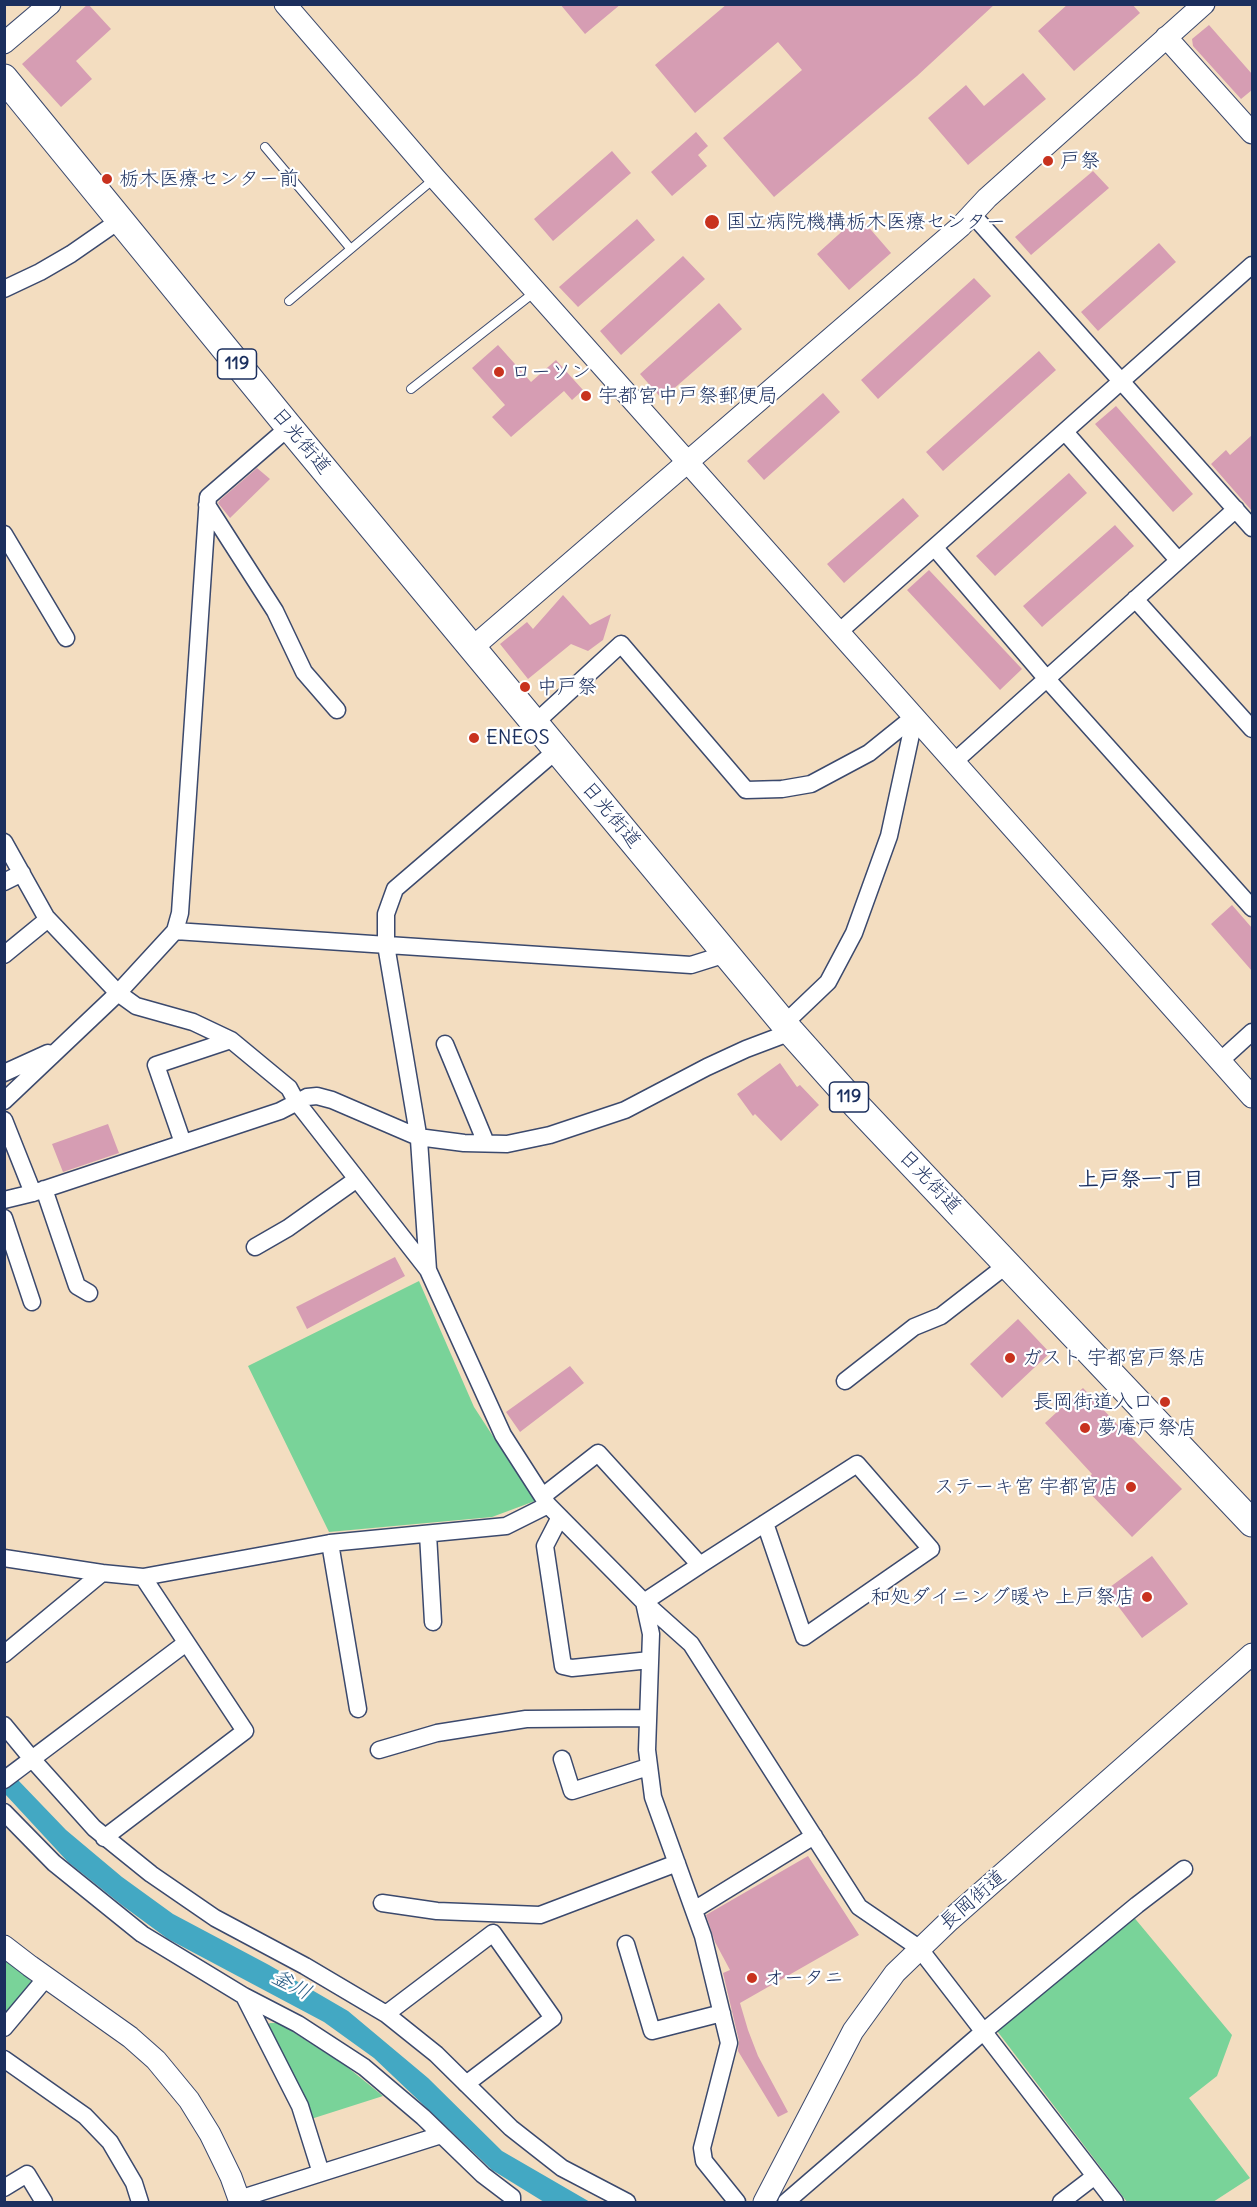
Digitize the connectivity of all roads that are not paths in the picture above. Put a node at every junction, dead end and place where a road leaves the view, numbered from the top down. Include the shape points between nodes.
1 (50, 4) edge
2 (285, 4) edge
3 (1204, 4) edge
4 (1166, 37) junction
5 (4, 43) edge
6 (4, 78) edge
7 (1252, 133) edge
8 (265, 147) dead end
9 (435, 178) junction
10 (972, 214) junction
11 (120, 220) junction
12 (350, 248) junction
13 (1252, 265) edge
14 (4, 289) edge
15 (536, 290) junction
16 (289, 301) dead end
17 (1123, 380) junction
18 (411, 389) dead end
19 (289, 427) junction
20 (1065, 432) junction
21 (688, 462) junction
22 (207, 505) junction
23 (1236, 508) junction
24 (1252, 528) edge
25 (4, 534) edge
26 (934, 548) junction
27 (1178, 560) junction
28 (1135, 599) junction
29 (840, 631) junction
30 (66, 639) dead end
31 (472, 648) junction
32 (1046, 678) junction
33 (337, 710) dead end
34 (915, 716) junction
35 (535, 723) junction
36 (1252, 729) edge
37 (557, 750) junction
38 (955, 761) junction
39 (4, 842) edge
40 (22, 873) junction
41 (4, 882) edge
42 (1252, 908) edge
43 (48, 919) junction
44 (176, 931) junction
45 (386, 945) junction
46 (726, 954) junction
47 (4, 955) edge
48 (118, 993) junction
49 (787, 1028) junction
50 (1252, 1032) edge
51 (231, 1040) junction
52 (445, 1044) dead end
53 (60, 1048) junction
54 (1220, 1061) junction
55 (4, 1073) edge
56 (1252, 1098) edge
57 (4, 1101) edge
58 (296, 1101) junction
59 (4, 1120) edge
60 (418, 1137) junction
61 (183, 1143) junction
62 (486, 1143) junction
63 (357, 1179) junction
64 (39, 1191) junction
65 (4, 1200) edge
66 (4, 1218) edge
67 (255, 1247) dead end
68 (1008, 1264) junction
69 (428, 1270) junction
70 (89, 1293) dead end
71 (32, 1302) dead end
72 (845, 1381) dead end
73 (550, 1506) junction
74 (765, 1523) junction
75 (1252, 1523) edge
76 (428, 1534) junction
77 (330, 1543) junction
78 (4, 1558) edge
79 (700, 1565) junction
80 (102, 1573) junction
81 (142, 1577) junction
82 (644, 1602) junction
83 (433, 1622) dead end
84 (186, 1643) junction
85 (4, 1654) edge
86 (1252, 1654) edge
87 (650, 1660) junction
88 (358, 1709) dead end
89 (648, 1718) junction
90 (4, 1725) edge
91 (379, 1750) dead end
92 (562, 1759) dead end
93 (29, 1761) junction
94 (648, 1767) junction
95 (4, 1780) edge
96 (4, 1812) edge
97 (814, 1836) junction
98 (104, 1838) junction
99 (677, 1863) junction
100 (1184, 1869) dead end
101 (382, 1903) dead end
102 (694, 1910) junction
103 (626, 1944) dead end
104 (4, 1946) edge
105 (919, 1948) junction
106 (46, 1978) junction
107 (244, 1996) junction
108 (722, 2013) junction
109 (386, 2014) junction
110 (4, 2028) edge
111 (983, 2032) junction
112 (4, 2059) edge
113 (466, 2084) junction
114 (441, 2135) junction
115 (321, 2173) junction
116 (1095, 2176) junction
117 (4, 2188) edge
118 (239, 2201) edge
119 (44, 2202) edge
120 (140, 2202) edge
121 (512, 2202) edge
122 (627, 2202) edge
123 (737, 2202) edge
124 (771, 2202) edge
125 (1061, 2202) edge
126 (1115, 2202) edge

1 - 5 street
2 - 9 street
3 - 4 street
4 - 7 street
4 - 10 street
6 - 11 highway, 日光街道 / 119
8 - 12 lane
9 - 12 lane
9 - 15 street
10 - 17 street
10 - 21 street
11 - 14 street via 71,254
11 - 19 highway, 日光街道 / 119
12 - 16 lane
13 - 17 street
15 - 18 lane
15 - 21 street
17 - 20 street
17 - 23 street
19 - 22 street via 208,497
19 - 31 highway, 日光街道 / 119
20 - 26 street
20 - 27 street
21 - 29 street
21 - 31 street
22 - 33 street via 275,611 304,672
22 - 44 street
23 - 24 street
23 - 27 street
25 - 30 street
26 - 29 street
26 - 32 street
27 - 28 street
28 - 32 street
28 - 36 street
29 - 34 street
31 - 35 highway, 日光街道 / 119
32 - 38 street
32 - 42 street
34 - 35 street via 869,753 811,784 746,790 621,644
34 - 38 street
34 - 49 street via 889,836 854,933 828,982
35 - 37 highway, 日光街道 / 119
37 - 45 street via 395,889 386,914
37 - 46 highway, 日光街道 / 119
38 - 54 street
39 - 40 street
40 - 41 street
40 - 43 street
43 - 47 street
43 - 48 street
44 - 45 street
44 - 48 street
45 - 46 street via 691,965
45 - 60 street
46 - 49 highway, 日光街道 / 119
48 - 51 street via 136,1006 193,1022
48 - 53 street
49 - 62 street via 604,1118 550,1135 507,1144
49 - 68 highway, 日光街道 / 119
50 - 54 street
51 - 58 street via 289,1088
51 - 61 street via 156,1065
52 - 62 street
53 - 55 street
53 - 57 street
54 - 56 street
58 - 60 street via 317,1096 332,1100
58 - 61 street
58 - 63 street
59 - 64 street
60 - 62 street
60 - 69 street
61 - 64 street
63 - 67 street
63 - 69 street
64 - 65 street
64 - 70 street via 77,1287
66 - 71 street
68 - 72 street via 941,1316 914,1327
68 - 75 highway, 日光街道 / 119
69 - 73 street via 502,1435
73 - 76 street via 506,1526
73 - 79 street via 598,1453
73 - 82 street
73 - 87 street via 545,1546 563,1665 572,1668
74 - 74 street via 857,1464 931,1549 804,1638
74 - 79 street
76 - 77 street
76 - 83 street
77 - 81 street
77 - 88 street
78 - 80 street
79 - 82 street
80 - 81 street
80 - 85 street
81 - 84 street
82 - 87 street via 651,1634
82 - 97 street via 691,1644
84 - 93 street
84 - 98 street via 245,1731
86 - 105 street, 長岡街道
87 - 89 street
89 - 91 street via 526,1719 437,1733
89 - 94 street
90 - 93 street
92 - 94 street via 572,1791
93 - 95 street
93 - 98 street
94 - 99 street via 653,1797
96 - 107 street via 54,1863 142,1934
97 - 102 street
97 - 105 street via 859,1907
98 - 109 street via 215,1918
99 - 101 street via 540,1916 437,1911
99 - 102 street
100 - 111 street
102 - 108 street
103 - 108 street via 651,2031
104 - 106 street
105 - 111 street
105 - 124 street, 長岡街道 via 895,1973 853,2031
106 - 110 street
106 - 118 street via 156,2060 189,2100 210,2134
107 - 114 street via 298,2024 364,2067
107 - 115 street via 300,2106
108 - 123 street via 729,2043 702,2148 704,2161
109 - 113 street
109 - 113 street via 493,1933 553,2018
111 - 116 street
111 - 124 street
112 - 120 street via 85,2116 110,2142 135,2183
113 - 122 street via 511,2128 562,2168
114 - 115 street
114 - 121 street via 512,2197
115 - 118 street
116 - 125 street
116 - 126 street
117 - 119 street via 27,2174

